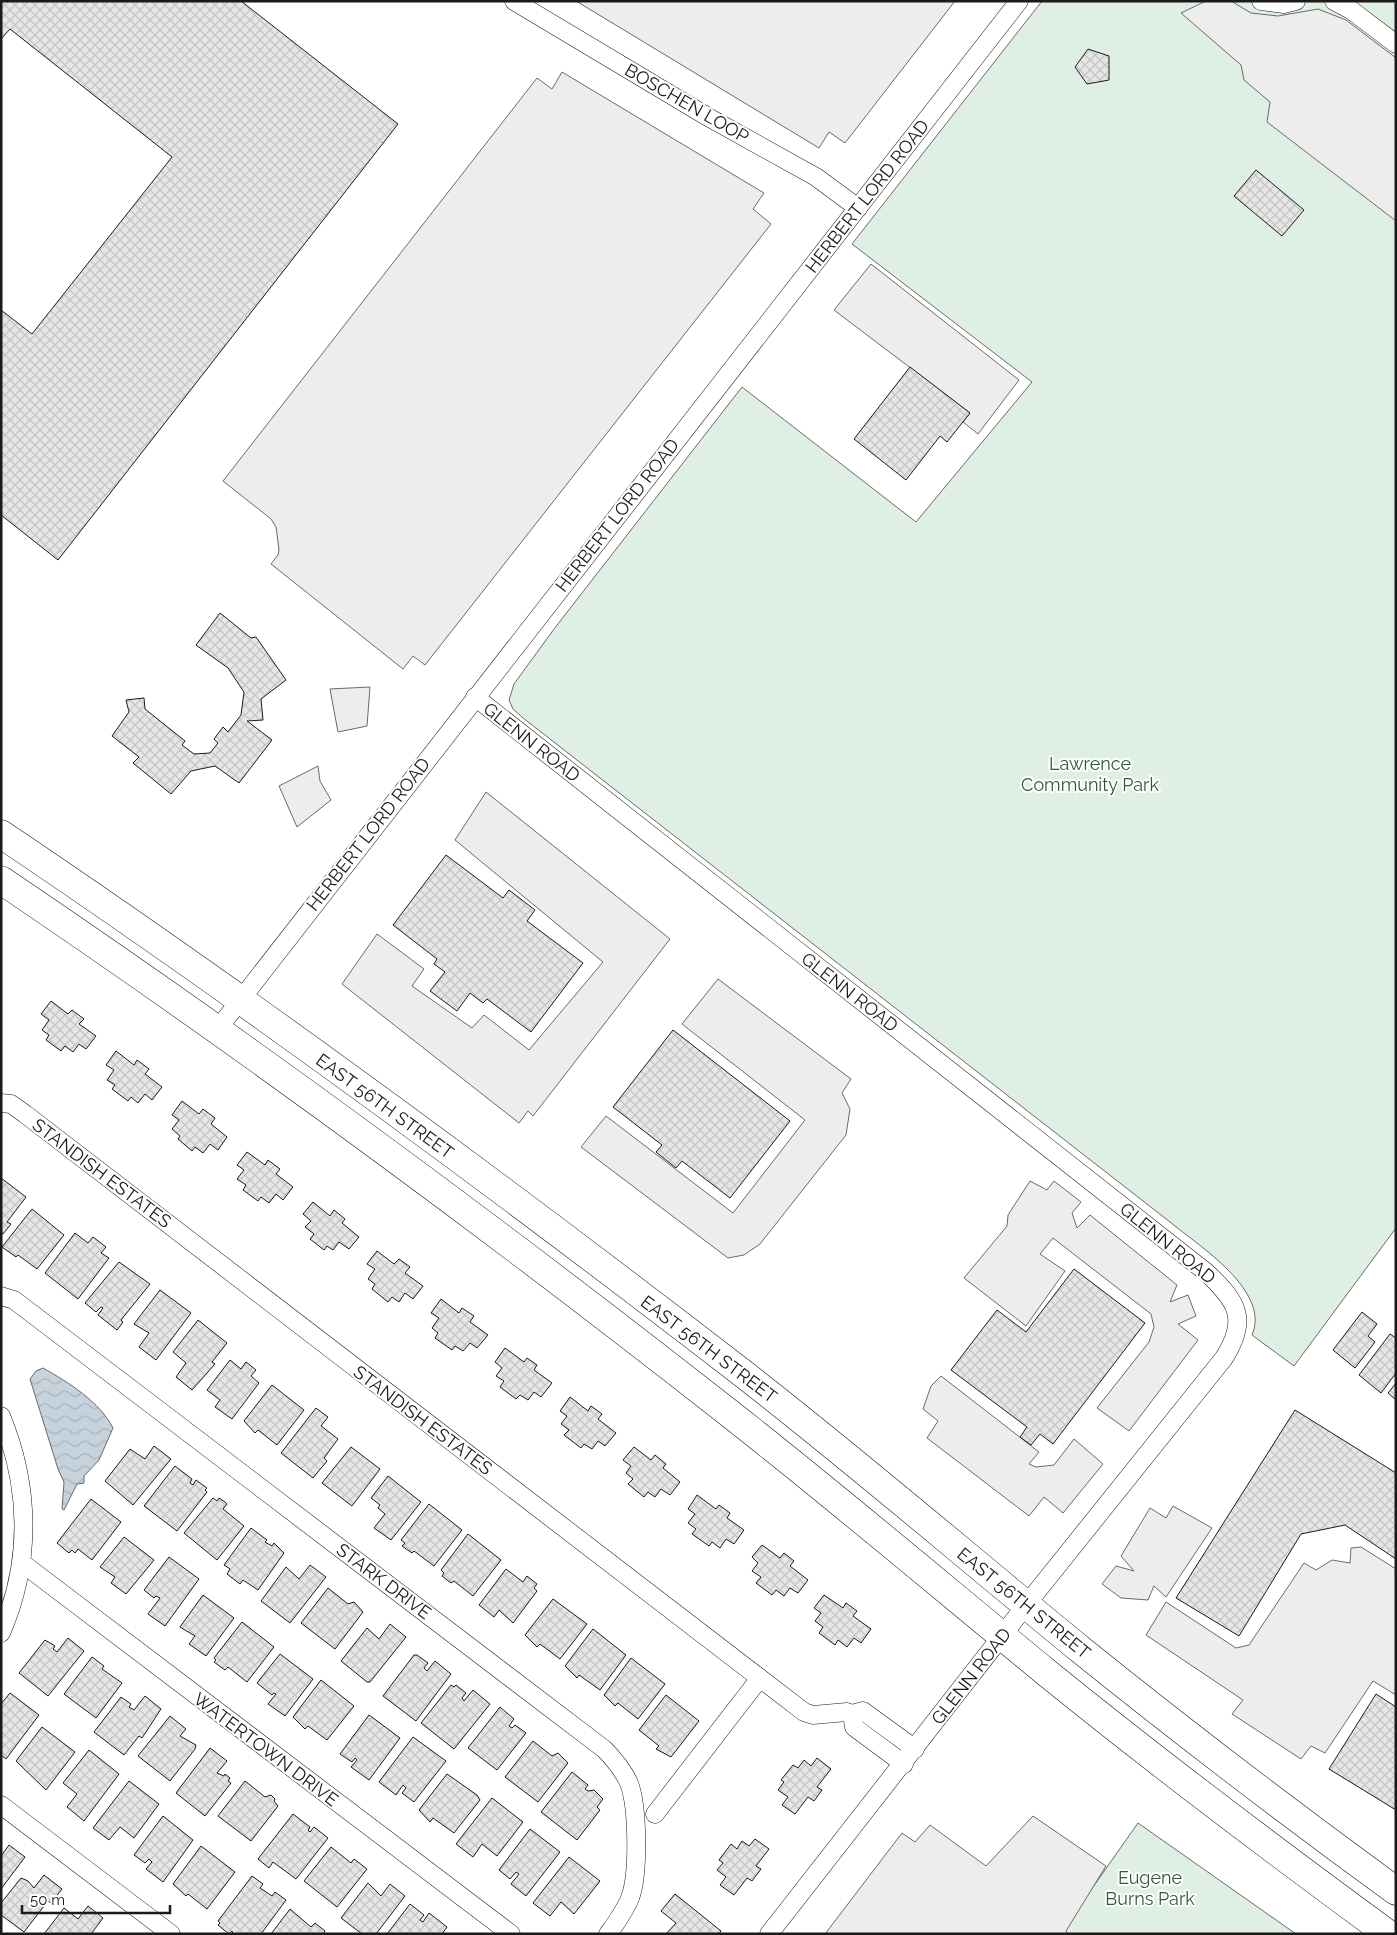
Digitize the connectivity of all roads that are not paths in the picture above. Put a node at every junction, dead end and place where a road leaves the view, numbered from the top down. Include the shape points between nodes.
1 (514, 1) edge
2 (1019, 1) edge
3 (1261, 1) edge
4 (1296, 1) edge
5 (1334, 1) edge
6 (1396, 44) edge
7 (858, 208) junction
8 (475, 697) junction
9 (1, 834) edge
10 (1, 880) edge
11 (239, 999) junction
12 (217, 1030) junction
13 (1, 1103) edge
14 (1, 1296) edge
15 (1, 1416) edge
16 (22, 1563) junction
17 (1026, 1605) junction
18 (1, 1633) edge
19 (1002, 1636) junction
20 (760, 1678) junction
21 (852, 1714) junction
22 (915, 1749) junction
23 (904, 1764) junction
24 (1, 1805) edge
25 (655, 1814) dead end
26 (1396, 1891) edge
27 (171, 1934) edge
28 (511, 1934) edge
29 (608, 1934) edge
30 (769, 1934) edge
31 (1388, 1934) edge

1 - 7 street, BOSCHEN LOOP via 708,117 816,177
2 - 7 street, HERBERT LORD ROAD
3 - 4 street via 1284,4
5 - 6 street
7 - 8 street, HERBERT LORD ROAD
8 - 11 street, HERBERT LORD ROAD
8 - 17 street, GLENN ROAD via 1206,1272 1228,1293 1237,1320 1233,1344
9 - 11 main road, EAST 56TH STREET via 108,905
10 - 12 main road, EAST 56TH STREET
11 - 12 street, HERBERT LORD ROAD
11 - 17 main road, EAST 56TH STREET via 740,1372
12 - 19 main road, EAST 56TH STREET via 430,1185 670,1368 848,1508
13 - 20 street, STANDISH ESTATES via 11,1104 25,1114
14 - 29 street, STARK DRIVE via 14,1300 612,1757 629,1784 633,1800 636,1872 630,1898
15 - 16 street via 14,1449 24,1496
16 - 18 street
16 - 28 street, WATERTOWN DRIVE
17 - 19 street, GLENN ROAD
17 - 26 main road, EAST 56TH STREET via 1212,1754
19 - 22 street, GLENN ROAD
19 - 31 main road, EAST 56TH STREET via 1278,1854
20 - 21 street, STANDISH ESTATES via 804,1712 813,1715
20 - 25 street
21 - 22 street, STANDISH ESTATES via 863,1711
21 - 23 street via 854,1727
22 - 23 street, GLENN ROAD
23 - 30 street, GLENN ROAD
24 - 27 street

